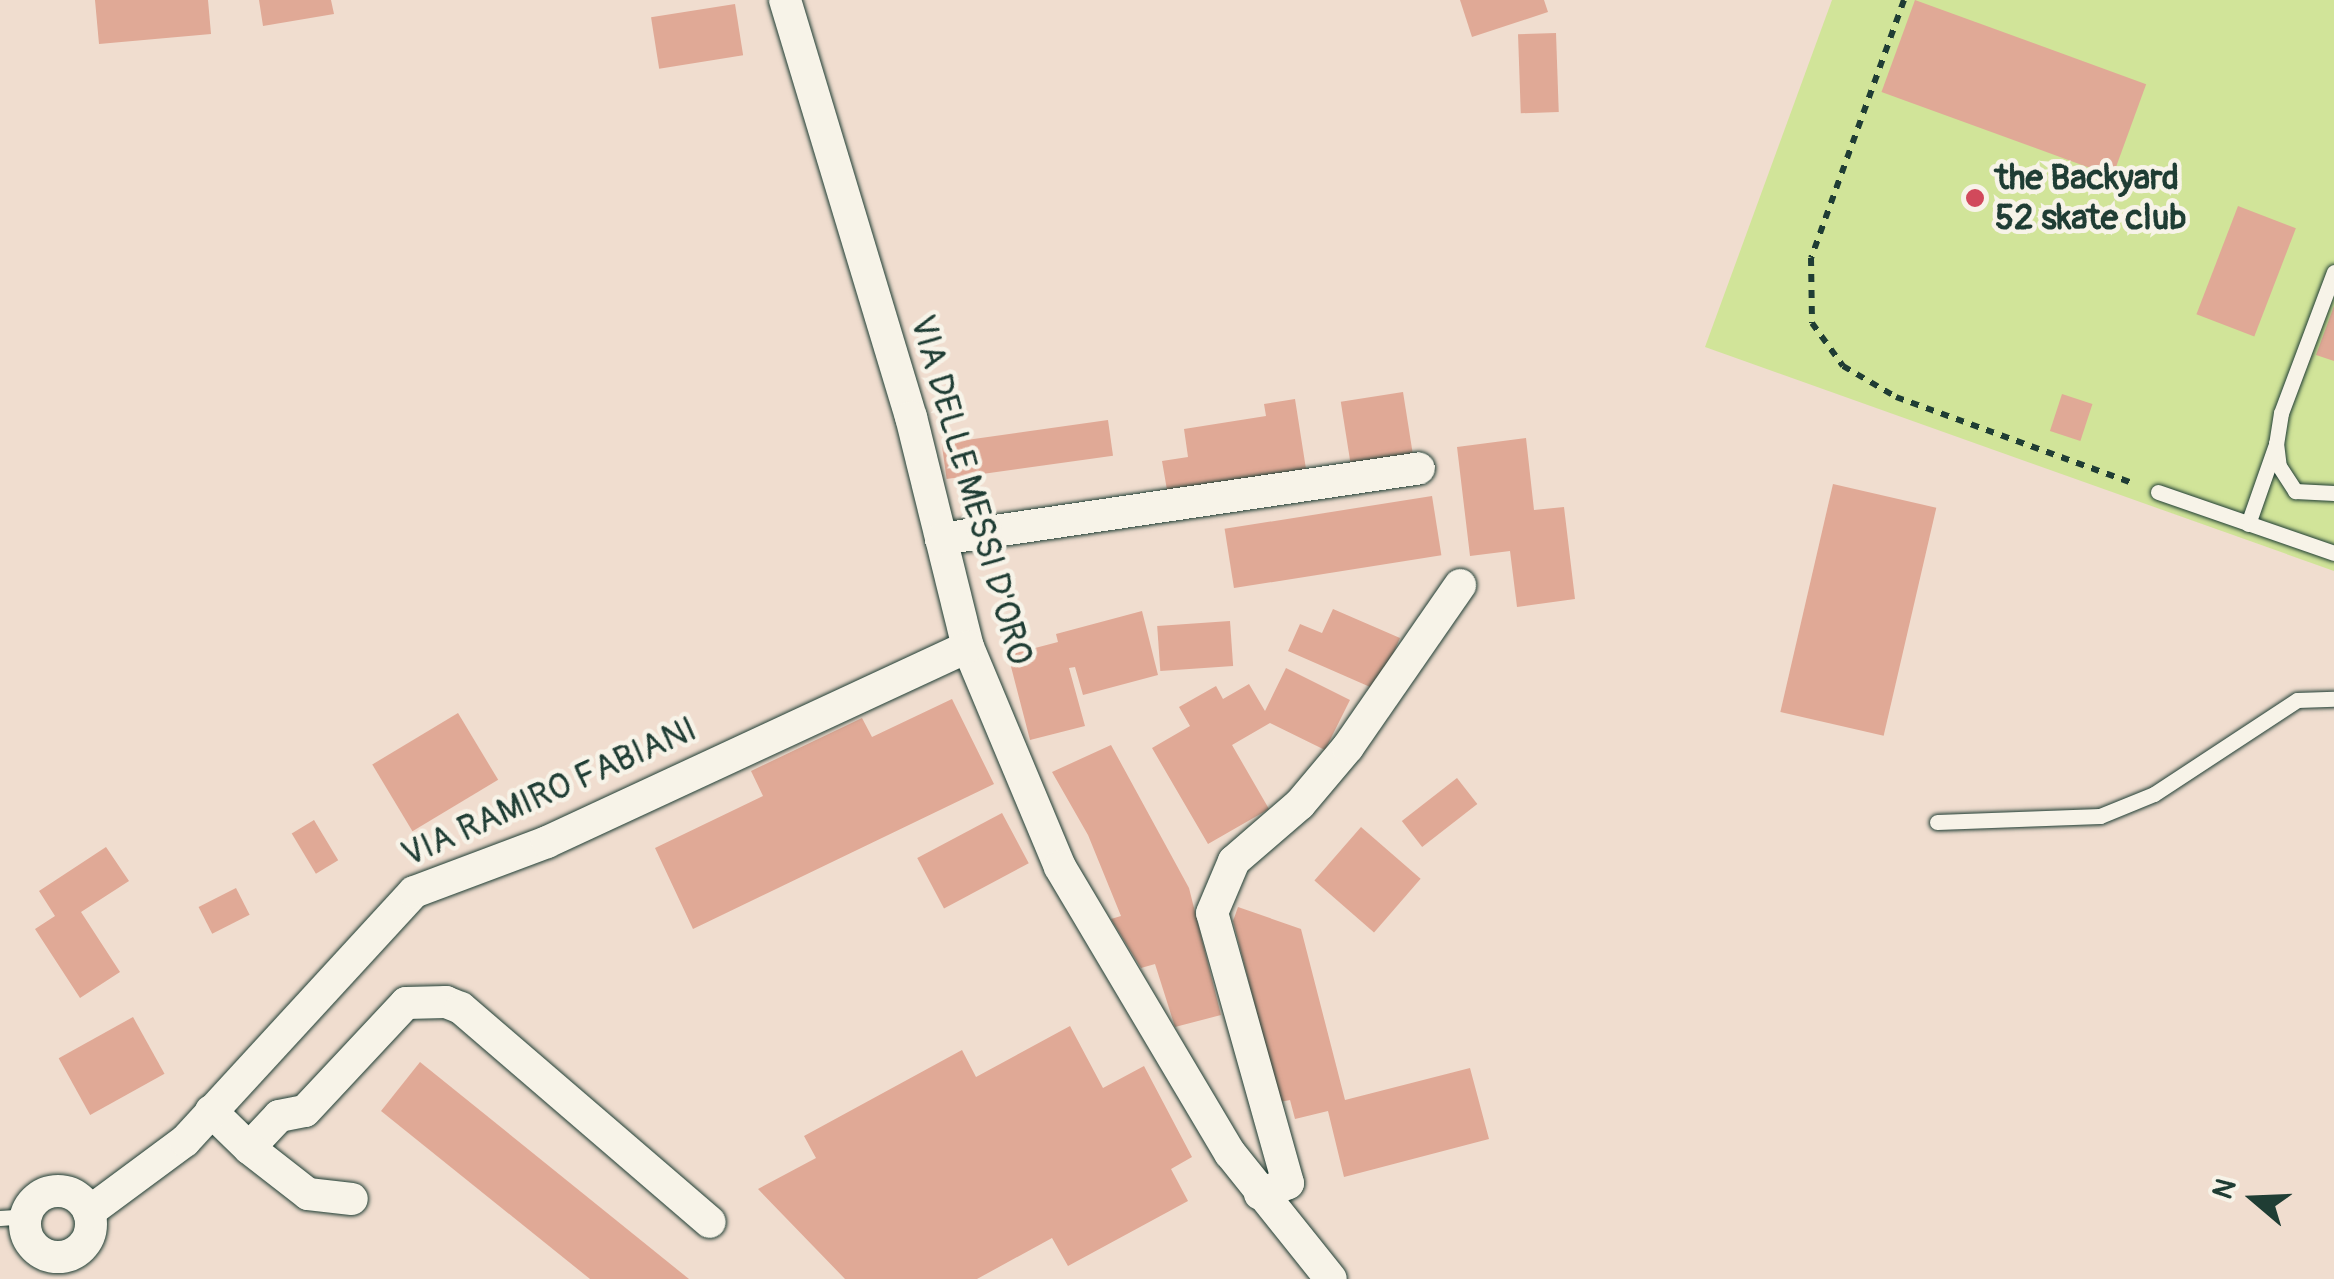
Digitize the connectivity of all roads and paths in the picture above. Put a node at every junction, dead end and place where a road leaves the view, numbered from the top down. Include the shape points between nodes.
1 (785, 0) edge
2 (1904, 0) edge
3 (2334, 272) edge
4 (2276, 443) junction
5 (1419, 468) dead end
6 (2158, 492) joint
7 (2334, 493) edge
8 (2248, 524) junction
9 (941, 538) junction
10 (2334, 553) edge
11 (1460, 585) dead end
12 (968, 646) junction
13 (2334, 699) edge
14 (1937, 822) dead end
15 (212, 1112) junction
16 (249, 1148) junction
17 (1260, 1194) junction
18 (352, 1198) dead end
19 (89, 1212) junction
20 (13, 1217) edge
21 (710, 1222) dead end
22 (60, 1268) edge
23 (1331, 1279) edge

1 - 9 street, VIA DELLE MESSI D'ORO via 912,417
2 - 6 path via 1811,258 1808,293 1824,347 1896,397
3 - 4 lane
4 - 7 lane via 2279,466 2295,491
4 - 8 lane
5 - 9 street
6 - 8 lane
8 - 10 lane
9 - 12 street, VIA DELLE MESSI D'ORO
11 - 17 street via 1348,747 1300,804 1234,862 1212,913 1288,1183
12 - 15 street, VIA RAMIRO FABIANI via 547,842 414,892
12 - 17 street, VIA DELLE MESSI D'ORO via 1060,867
13 - 14 lane via 2297,700 2154,794 2100,816
15 - 16 street
15 - 19 street, VIA RAMIRO FABIANI
16 - 18 street via 308,1194
16 - 21 street via 280,1116 305,1111 406,1003 446,1002
17 - 23 street, VIA DELLE MESSI D'ORO
19 - 20 street, VIA RAMIRO FABIANI via 76,1196 57,1191
19 - 22 street, VIA RAMIRO FABIANI via 86,1242
20 - 22 street, VIA RAMIRO FABIANI

